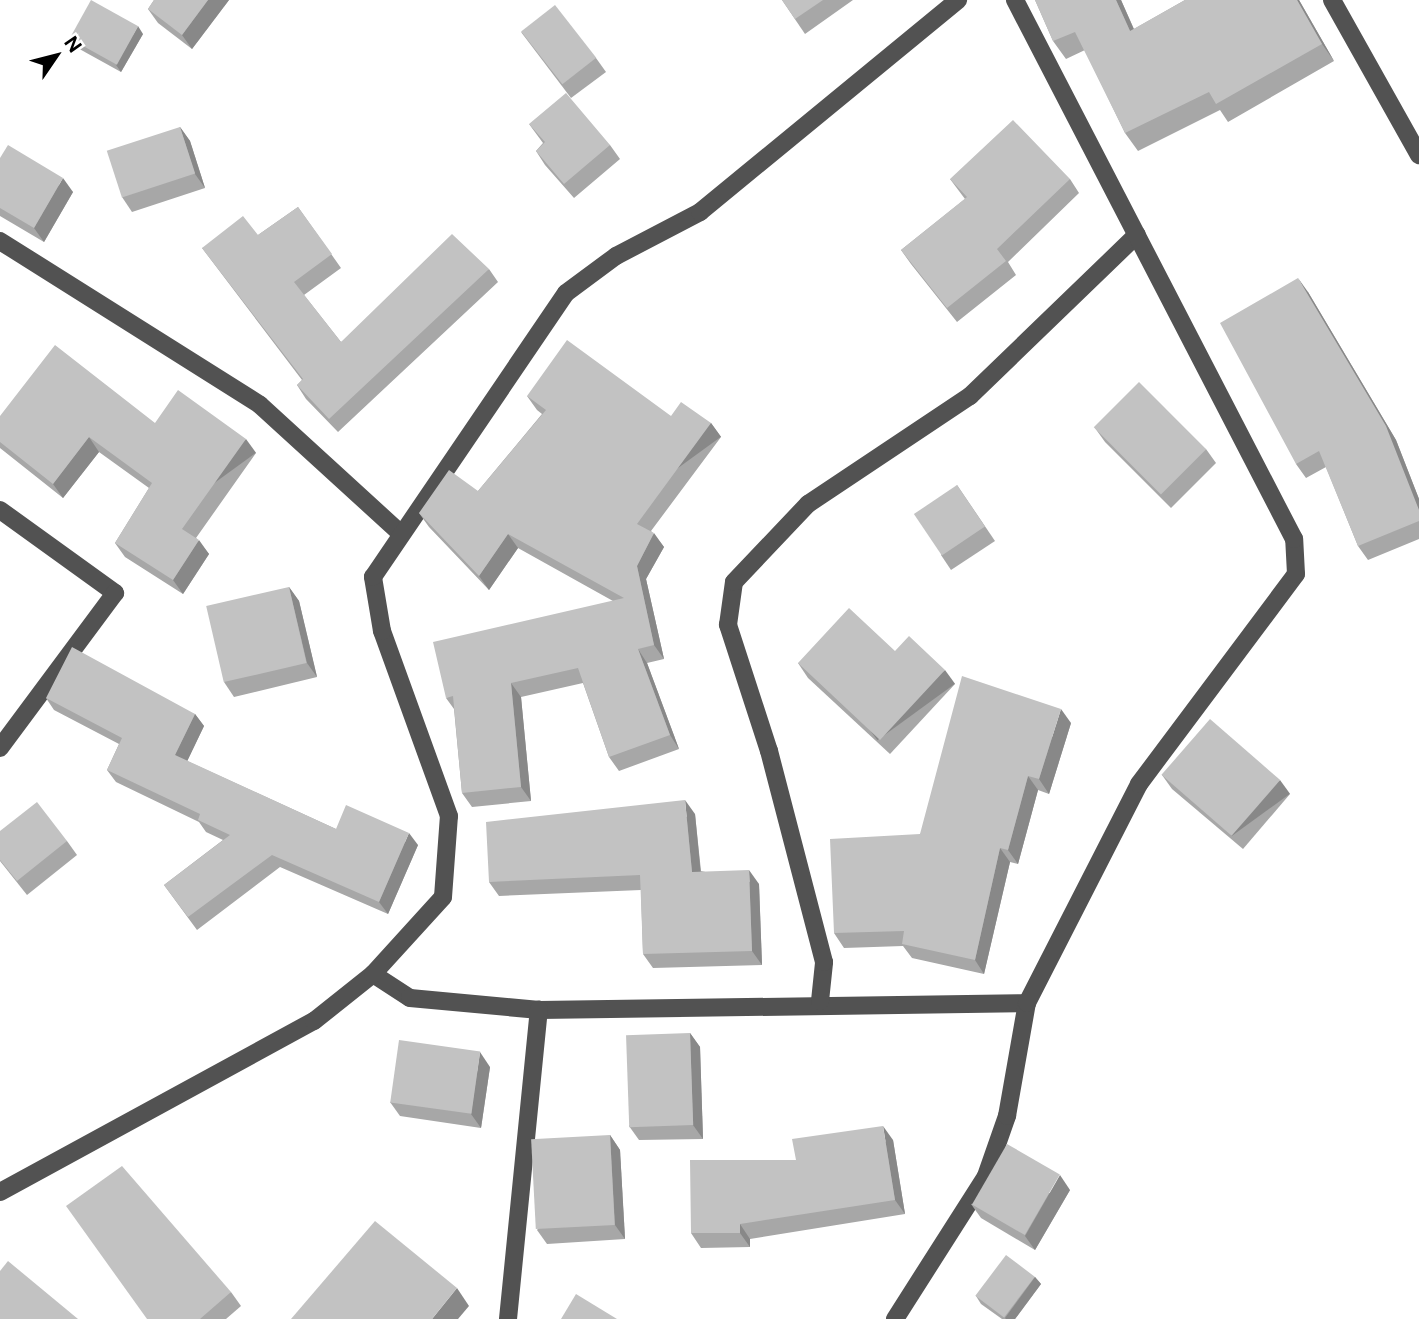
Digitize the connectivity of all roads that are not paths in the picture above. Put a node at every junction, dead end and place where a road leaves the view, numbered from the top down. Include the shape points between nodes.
1 (958, 0) edge
2 (1015, 0) edge
3 (1332, 0) edge
4 (1419, 155) edge
5 (1137, 235) junction
6 (0, 241) edge
7 (0, 510) edge
8 (400, 533) junction
9 (0, 747) edge
10 (373, 974) junction
11 (820, 1001) junction
12 (1027, 1003) junction
13 (539, 1010) junction
14 (0, 1192) edge
15 (508, 1319) edge
16 (895, 1319) edge

1 - 8 street via 700,212 616,256 566,293 523,348 505,390
2 - 5 street
3 - 4 street
5 - 11 street via 970,396 808,505 734,582 729,625 769,751 824,962
5 - 12 street via 1294,539 1296,574 1139,784
6 - 8 street via 260,405
7 - 9 street via 115,593
8 - 10 street via 373,577 382,631 449,816 443,897
10 - 13 street via 410,999
10 - 14 street via 314,1021
11 - 12 street
11 - 13 street
12 - 16 street via 1007,1116 986,1176
13 - 15 street

